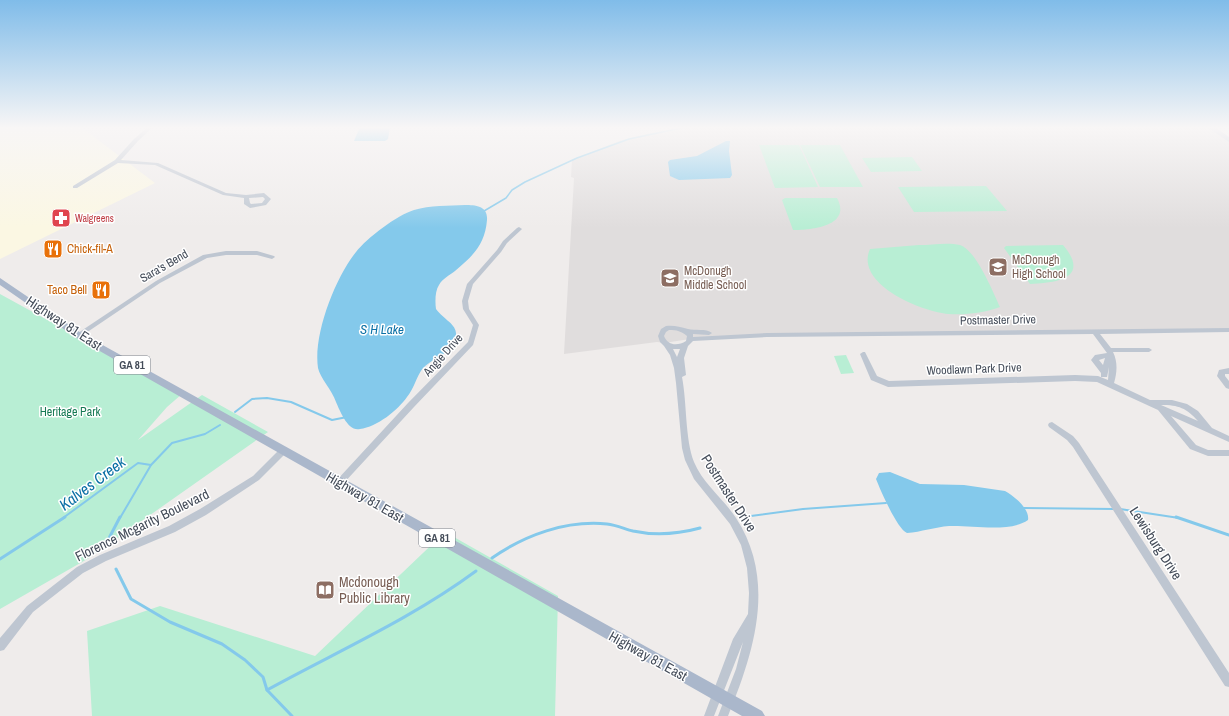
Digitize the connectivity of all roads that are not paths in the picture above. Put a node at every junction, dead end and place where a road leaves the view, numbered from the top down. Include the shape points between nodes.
1 (117, 161) joint
2 (75, 187) dead end
3 (246, 196) dead end
4 (519, 229) dead end
5 (272, 257) dead end
6 (0, 281) edge
7 (1229, 330) edge
8 (686, 331) junction
9 (1095, 332) junction
10 (78, 335) junction
11 (767, 335) junction
12 (690, 340) junction
13 (667, 345) junction
14 (685, 346) junction
15 (1149, 350) dead end
16 (1110, 353) junction
17 (863, 354) dead end
18 (1229, 371) edge
19 (1104, 372) junction
20 (1107, 382) junction
21 (1229, 386) edge
22 (681, 388) junction
23 (1150, 402) junction
24 (1161, 408) junction
25 (1052, 425) dead end
26 (1209, 430) junction
27 (1219, 434) junction
28 (1229, 434) edge
29 (1229, 439) edge
30 (284, 450) junction
31 (1229, 453) edge
32 (339, 482) junction
33 (0, 646) edge
34 (1229, 682) edge
35 (723, 698) junction
36 (709, 716) edge
37 (723, 716) edge
38 (757, 716) edge

1 - 2 street
1 - 3 street via 156,164 226,194
4 - 32 street, Angie Drive via 470,284 465,301 466,309 476,324 471,343
5 - 10 street, Sara's Bend via 257,253 204,256 158,282
6 - 10 main road, Highway 81 East / GA 81
7 - 9 street, Postmaster Drive
8 - 11 street via 756,332
8 - 12 street via 690,335
8 - 13 street via 675,328 666,330 661,338
9 - 11 street, Postmaster Drive
9 - 16 street
10 - 30 main road, Highway 81 East / GA 81
11 - 12 street
12 - 14 street
13 - 14 street
13 - 22 street via 674,354
14 - 22 street via 680,358 683,385
15 - 16 street
16 - 19 street
16 - 19 street via 1095,360
16 - 20 street via 1114,364
17 - 20 street, Woodlawn Park Drive via 874,378 888,384 1081,377
18 - 21 street via 1221,375
19 - 20 street
20 - 23 street, Woodlawn Park Drive
22 - 35 street, Postmaster Drive via 686,441 692,468 734,522 748,552 753,583 753,613 743,663
23 - 24 street, Woodlawn Park Drive
23 - 26 street, Woodlawn Park Drive via 1174,402 1184,405 1194,411
24 - 26 street, Woodlawn Park Drive
24 - 31 street, Woodlawn Park Drive via 1193,447 1208,453
25 - 34 street, Lewisburg Drive via 1076,445
26 - 27 street, Woodlawn Park Drive
27 - 28 street, Woodlawn Park Drive
27 - 29 street, Woodlawn Park Drive
30 - 32 main road, Highway 81 East / GA 81
30 - 33 street, Florence Mcgarity Boulevard via 256,478 203,512 80,570 30,609
32 - 35 main road, Highway 81 East / GA 81
35 - 36 street
35 - 37 street
35 - 38 main road, Highway 81 East / GA 81

